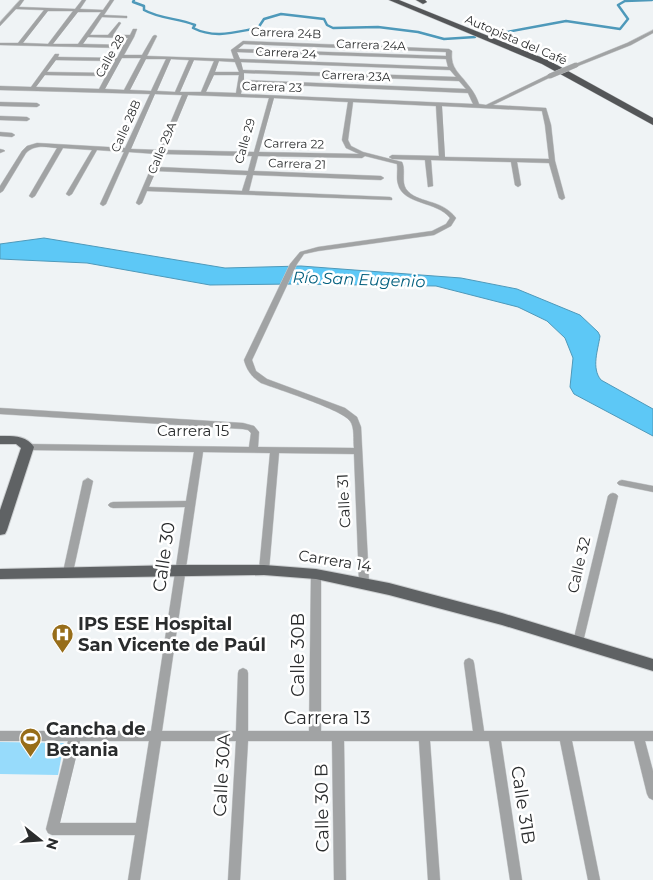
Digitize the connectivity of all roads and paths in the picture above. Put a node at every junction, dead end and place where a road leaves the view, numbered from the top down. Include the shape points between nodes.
1 (112, 0) edge
2 (395, 0) edge
3 (21, 1) edge
4 (421, 1) edge
5 (83, 2) edge
6 (15, 8) junction
7 (47, 9) junction
8 (77, 10) junction
9 (104, 11) junction
10 (100, 16) junction
11 (125, 17) dead end
12 (118, 23) dead end
13 (0, 25) edge
14 (135, 30) dead end
15 (653, 31) edge
16 (86, 36) junction
17 (110, 36) junction
18 (155, 36) dead end
19 (132, 37) junction
20 (0, 44) edge
21 (19, 44) junction
22 (341, 44) junction
23 (50, 45) junction
24 (63, 46) junction
25 (79, 46) junction
26 (126, 47) junction
27 (234, 50) junction
28 (345, 54) junction
29 (144, 56) junction
30 (54, 58) junction
31 (120, 58) junction
32 (169, 58) junction
33 (192, 58) junction
34 (448, 58) junction
35 (217, 60) junction
36 (237, 60) junction
37 (348, 66) junction
38 (450, 69) junction
39 (241, 72) junction
40 (44, 73) junction
41 (212, 73) junction
42 (111, 74) junction
43 (352, 75) junction
44 (460, 80) junction
45 (240, 81) junction
46 (357, 86) junction
47 (0, 89) edge
48 (32, 89) junction
49 (470, 91) junction
50 (101, 92) junction
51 (126, 92) junction
52 (154, 93) junction
53 (177, 93) junction
54 (186, 94) junction
55 (203, 94) junction
56 (238, 95) junction
57 (272, 97) junction
58 (351, 100) junction
59 (363, 101) junction
60 (0, 104) edge
61 (439, 104) junction
62 (37, 105) dead end
63 (477, 106) junction
64 (486, 106) junction
65 (653, 115) edge
66 (0, 118) edge
67 (27, 119) dead end
68 (653, 122) edge
69 (0, 134) edge
70 (12, 135) dead end
71 (60, 146) junction
72 (95, 148) junction
73 (128, 150) junction
74 (160, 152) junction
75 (255, 154) junction
76 (380, 157) junction
77 (428, 158) junction
78 (442, 158) junction
79 (514, 160) junction
80 (552, 160) junction
81 (153, 169) junction
82 (250, 174) junction
83 (381, 178) dead end
84 (518, 185) dead end
85 (430, 186) dead end
86 (145, 189) junction
87 (0, 191) edge
88 (245, 193) junction
89 (70, 194) dead end
90 (32, 196) dead end
91 (390, 198) dead end
92 (562, 198) dead end
93 (139, 203) dead end
94 (103, 204) dead end
95 (0, 411) edge
96 (0, 440) edge
97 (27, 445) junction
98 (199, 448) junction
99 (253, 448) junction
100 (275, 449) junction
101 (358, 451) junction
102 (88, 481) dead end
103 (622, 483) dead end
104 (653, 489) edge
105 (612, 496) dead end
106 (190, 504) junction
107 (113, 505) dead end
108 (0, 530) edge
109 (180, 570) junction
110 (264, 570) junction
111 (68, 572) junction
112 (0, 574) edge
113 (316, 574) junction
114 (364, 582) junction
115 (578, 642) junction
116 (470, 663) dead end
117 (653, 664) edge
118 (243, 673) dead end
119 (0, 736) edge
120 (75, 736) junction
121 (156, 736) junction
122 (242, 736) junction
123 (315, 736) junction
124 (338, 736) junction
125 (424, 736) junction
126 (479, 736) junction
127 (494, 736) junction
128 (565, 736) junction
129 (638, 736) junction
130 (653, 736) edge
131 (653, 794) edge
132 (142, 828) junction
133 (52, 829) joint
134 (134, 880) edge
135 (234, 880) edge
136 (340, 880) edge
137 (434, 880) edge
138 (516, 880) edge
139 (594, 880) edge

1 - 9 street
2 - 68 highway, Autopista del Café via 545,62
3 - 5 street
3 - 6 street
4 - 65 highway, Autopista del Café via 451,19 562,64
5 - 8 street
6 - 7 street
6 - 13 street
7 - 8 street
7 - 21 street
8 - 9 street
8 - 23 street
9 - 10 street
10 - 11 street
10 - 16 street
12 - 17 street
14 - 19 street, Calle 28
15 - 64 street, bridge
16 - 17 street
16 - 25 street
17 - 19 street
18 - 29 street
19 - 26 street, Calle 28
20 - 21 street
21 - 23 street
22 - 27 street, Carrera 24B via 243,42
22 - 28 street
22 - 34 street, Carrera 24B via 449,51
23 - 24 street
24 - 25 street
24 - 30 street
25 - 26 street
26 - 31 street, Calle 28
27 - 28 street, Carrera 24A
27 - 36 street
28 - 34 street, Carrera 24A
28 - 37 street
29 - 31 street, Carrera 24
29 - 32 street, Carrera 24
29 - 51 street
30 - 31 street, Carrera 24
30 - 40 street
31 - 42 street, Calle 28
32 - 33 street, Carrera 24
32 - 52 street, Calle 28B
33 - 35 street, Carrera 24
33 - 53 street
34 - 38 street
35 - 36 street, Carrera 24
35 - 41 street
36 - 37 street, Carrera 24
36 - 39 street
37 - 38 street, Carrera 24
37 - 43 street
38 - 44 street
39 - 41 street
39 - 43 street
39 - 45 street, Calle 29
40 - 42 street
40 - 48 street
41 - 55 street
42 - 50 street, Calle 28
43 - 44 street
43 - 46 street
44 - 49 street
45 - 46 street, Carrera 23A
45 - 56 street, Calle 29
46 - 49 street, Carrera 23A
46 - 59 street
47 - 48 street, Carrera 23
48 - 50 street, Carrera 23
49 - 63 street
50 - 51 street, Carrera 23
51 - 52 street, Carrera 23
52 - 53 street, Carrera 23
52 - 73 street, Calle 28B
53 - 54 street, Carrera 23
54 - 55 street, Carrera 23
54 - 74 street, Calle 29A
55 - 56 street, Carrera 23
56 - 57 street, Carrera 23
57 - 58 street, Carrera 23
57 - 75 street, Calle 29
58 - 59 street, Carrera 23
58 - 76 street via 345,144 353,150
59 - 61 street, Carrera 23
60 - 62 street
61 - 63 street, Carrera 23
61 - 78 street
63 - 64 street, Carrera 23
64 - 80 street, Carrera 23 via 544,109
66 - 67 street
69 - 70 street
71 - 72 street, Carrera 22
71 - 87 street, Carrera 22 via 29,147
71 - 90 street
72 - 73 street, Carrera 22
72 - 89 street
73 - 74 street, Carrera 22
73 - 94 street, Calle 28B
74 - 75 street, Carrera 22
74 - 81 street, Calle 29A
75 - 76 street, Carrera 22
75 - 82 street, Calle 29
76 - 77 street, Carrera 22
76 - 101 street, Calle 31 via 400,162 404,192 450,212 453,218 449,225 434,233 310,250 302,254 281,288 249,354 249,367 254,375 342,410 354,419
77 - 78 street, Carrera 22
77 - 85 street
78 - 79 street, Carrera 22
79 - 80 street, Carrera 22
79 - 84 street
80 - 92 street
81 - 82 street, Carrera 21
81 - 86 street, Calle 29A
82 - 83 street, Carrera 21
82 - 88 street, Calle 29
86 - 88 street
86 - 93 street, Calle 29A
88 - 91 street
95 - 99 street via 243,426 255,432
96 - 97 main road, Carrera 15 via 20,441
97 - 98 street, Carrera 15
97 - 108 main road
98 - 99 street, Carrera 15
98 - 106 street, Calle 30
99 - 100 street, Carrera 15
100 - 101 street, Carrera 15
100 - 110 street
101 - 114 street, Calle 31
102 - 111 street
103 - 104 street
105 - 115 street, Calle 32
106 - 107 street
106 - 109 street, Calle 30
109 - 110 main road, Carrera 14
109 - 111 main road, Carrera 14
109 - 121 street, Calle 30
110 - 113 main road, Carrera 14
111 - 112 main road, Carrera 14
113 - 114 main road, Carrera 14
113 - 123 street, Calle 30B
114 - 115 main road, Carrera 14
115 - 117 main road, Carrera 14
116 - 126 street
118 - 122 street, Calle 30A
119 - 120 street, Carrera 13
120 - 121 street, Carrera 13
120 - 133 street
121 - 122 street, Carrera 13
121 - 132 street, Calle 30
122 - 123 street, Carrera 13
122 - 135 street, Calle 30A
123 - 124 street, Carrera 13
124 - 125 street, Carrera 13
124 - 136 street, Calle 30 B
125 - 126 street, Carrera 13
125 - 137 street
126 - 127 street, Carrera 13
127 - 128 street, Carrera 13
127 - 138 street, Calle 31B
128 - 129 street, Carrera 13
128 - 139 street
129 - 130 street, Carrera 13
129 - 131 street
132 - 133 street
132 - 134 street, Calle 30

